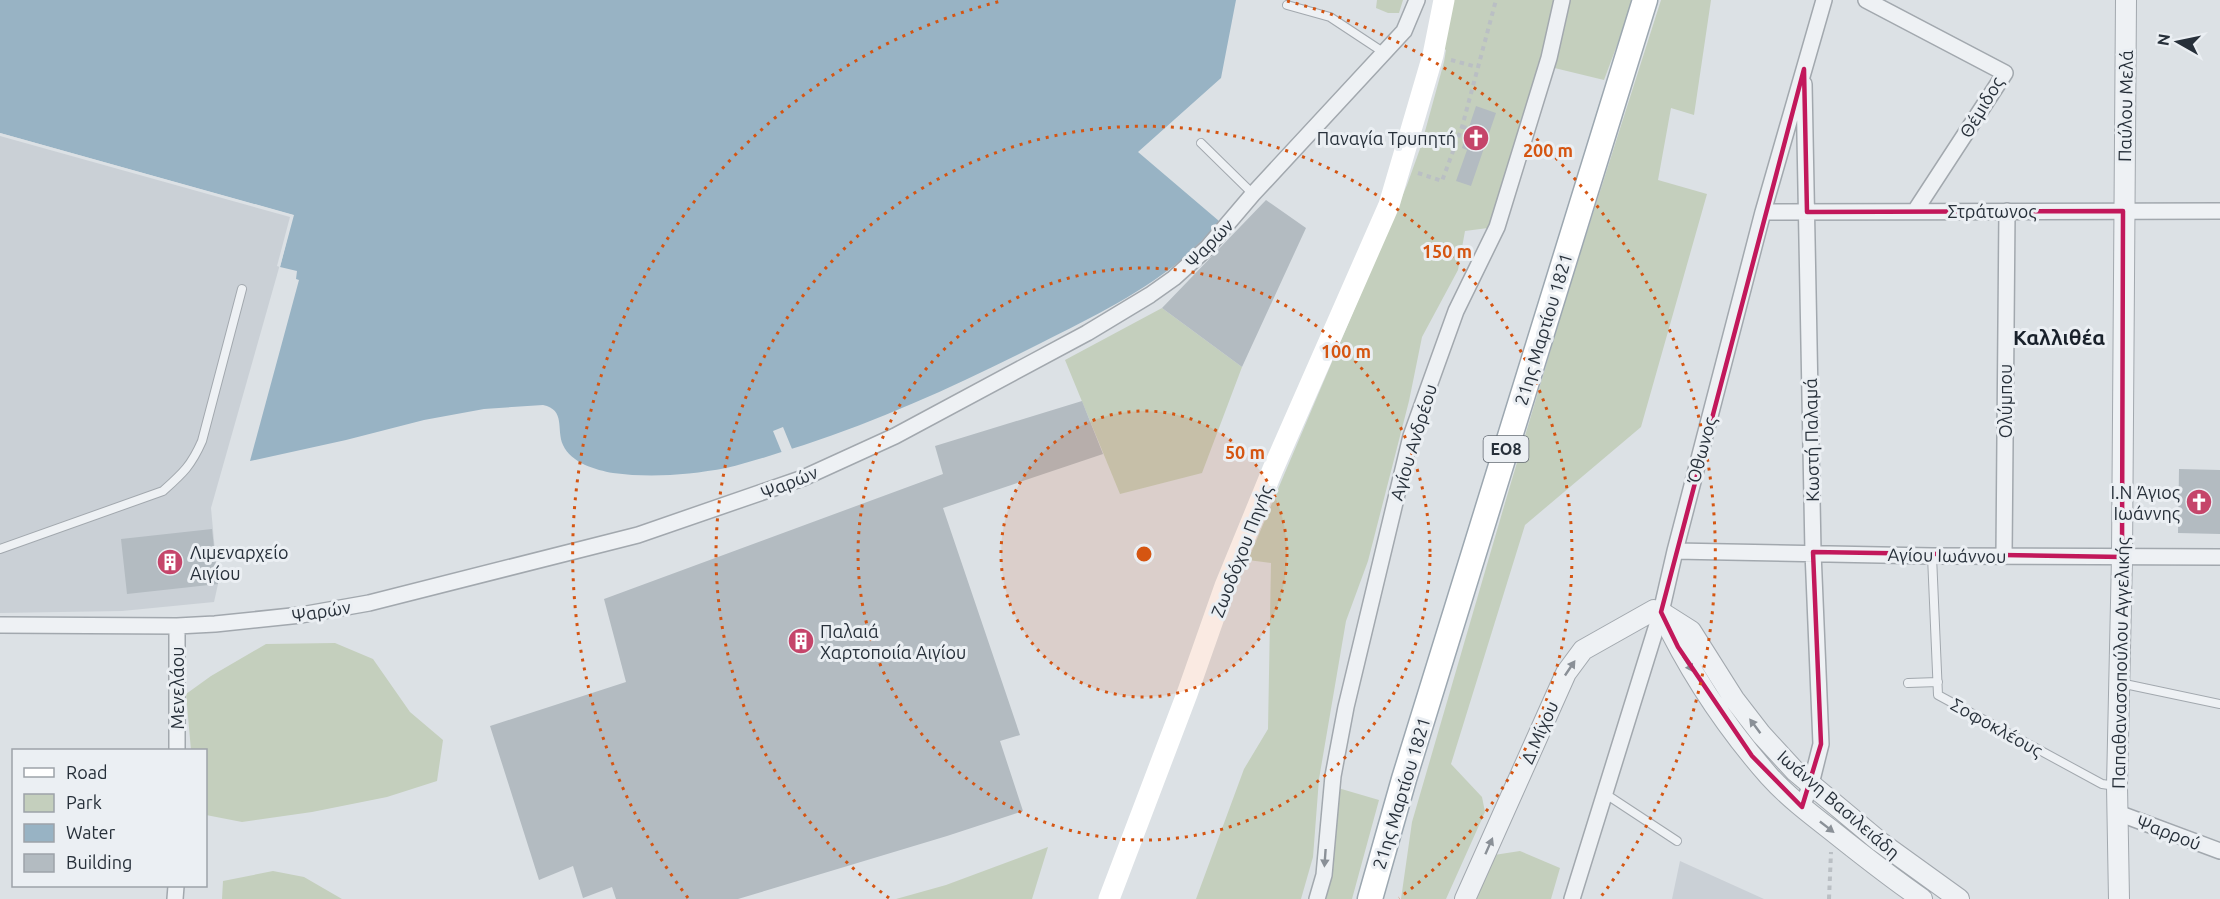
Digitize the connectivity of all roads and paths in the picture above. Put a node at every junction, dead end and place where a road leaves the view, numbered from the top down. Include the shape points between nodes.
1 (1417, 0) edge
2 (1444, 0) edge
3 (1496, 0) edge
4 (1562, 0) edge
5 (1645, 0) edge
6 (1824, 0) edge
7 (1866, 0) edge
8 (2126, 0) edge
9 (1287, 5) dead end
10 (1383, 52) junction
11 (1433, 54) junction
12 (1477, 67) junction
13 (1804, 69) junction
14 (1462, 127) junction
15 (1469, 128) dead end
16 (1201, 143) dead end
17 (1401, 167) junction
18 (1253, 194) junction
19 (1915, 211) junction
20 (2220, 211) edge
21 (1763, 212) junction
22 (1807, 212) junction
23 (2007, 212) junction
24 (2123, 212) junction
25 (242, 289) dead end
26 (0, 549) edge
27 (1675, 551) junction
28 (1813, 552) junction
29 (2004, 555) junction
30 (1932, 556) junction
31 (2122, 557) junction
32 (2220, 557) edge
33 (1661, 612) junction
34 (0, 625) edge
35 (177, 626) junction
36 (1938, 682) junction
37 (1908, 683) dead end
38 (2120, 683) junction
39 (2220, 704) edge
40 (177, 749) edge
41 (1811, 784) junction
42 (2117, 786) junction
43 (1604, 793) junction
44 (1802, 807) junction
45 (2118, 813) junction
46 (1831, 830) junction
47 (1677, 841) dead end
48 (2220, 851) edge
49 (1110, 899) edge
50 (1317, 899) edge
51 (1370, 899) edge
52 (1465, 899) edge
53 (1572, 899) edge
54 (1829, 899) edge
55 (1922, 899) edge
56 (1959, 899) edge
57 (2119, 899) edge

1 - 10 street, Ψαρών via 1404,31
2 - 11 main road, Ζωοδόχου Πηγής
3 - 12 path
4 -> 50 street, Αγίου Ανδρέου via 1549,58 1497,227 1456,311 1411,436 1346,707 1333,776 1324,875
5 - 51 main road, 21ης Μαρτίου 1821 / ΕΟ8
6 - 13 street, Όθωνος
7 - 19 street, Θέμιδος via 2005,73
8 - 24 street, Παύλου Μελά
9 - 10 lane via 1330,17
10 - 18 street, Ψαρών
11 - 12 path
11 - 17 main road, Ζωοδόχου Πηγής
12 - 14 path
13 - 21 street, Όθωνος
13 - 22 street, Κωστή Παλαμά
14 - 15 path
14 - 17 path via 1442,181
16 - 18 lane
17 - 49 main road, Ζωοδόχου Πηγής via 1389,206 1225,586
18 - 35 street, Ψαρών via 1207,248 1150,295 895,436 804,478 638,535 369,603 264,620
19 - 22 street, Στράτωνος
19 - 23 street, Στράτωνος
20 - 24 street, Στράτωνος
21 - 22 street, Στράτωνος
21 - 27 street, Όθωνος
22 - 28 street, Κωστή Παλαμά
23 - 24 street, Στράτωνος
23 - 29 street, Ολύμπου
24 - 31 street, Παπαθανασοπούλου Αγγελικής
25 - 26 lane via 202,441 182,475 163,491
27 - 28 street, Αγίου Ιωάννου
27 - 33 street, Όθωνος
28 - 30 street, Αγίου Ιωάννου
28 - 41 street, Κωστή Παλαμά via 1821,744
29 - 30 street, Αγίου Ιωάννου
29 - 31 street, Αγίου Ιωάννου
30 - 36 lane, Σοφοκλέους
31 - 32 street, Αγίου Ιωάννου
31 - 38 street, Παπαθανασοπούλου Αγγελικής
41 -> 33 street, Ιωάννη Βασιλειάδη via 1761,734 1691,631
33 - 43 street, Όθωνος
33 -> 44 street, Ιωάννη Βασιλειάδη via 1720,713 1770,777
52 -> 33 street, Δ.Μίχου via 1566,673 1583,650 1636,618 1654,610
34 - 35 street, Ψαρών
35 - 40 street, Μενελάου
36 - 37 lane
36 - 42 lane, Σοφοκλέους via 1938,695 2102,784
38 - 39 lane
38 - 42 street, Παπαθανασοπούλου Αγγελικής
41 - 44 street, Κωστή Παλαμά
41 - 56 street, Ιωάννη Βασιλειάδη via 1880,842
42 - 45 street, Παπαθανασοπούλου Αγγελικής
43 - 47 lane
43 - 53 street, Όθωνος
44 -> 46 street, Ιωάννη Βασιλειάδη
45 - 48 street, Ψαρρού
45 - 57 street, Παπαθανασοπούλου Αγγελικής
46 - 54 path
46 - 55 street, Ιωάννη Βασιλειάδη

